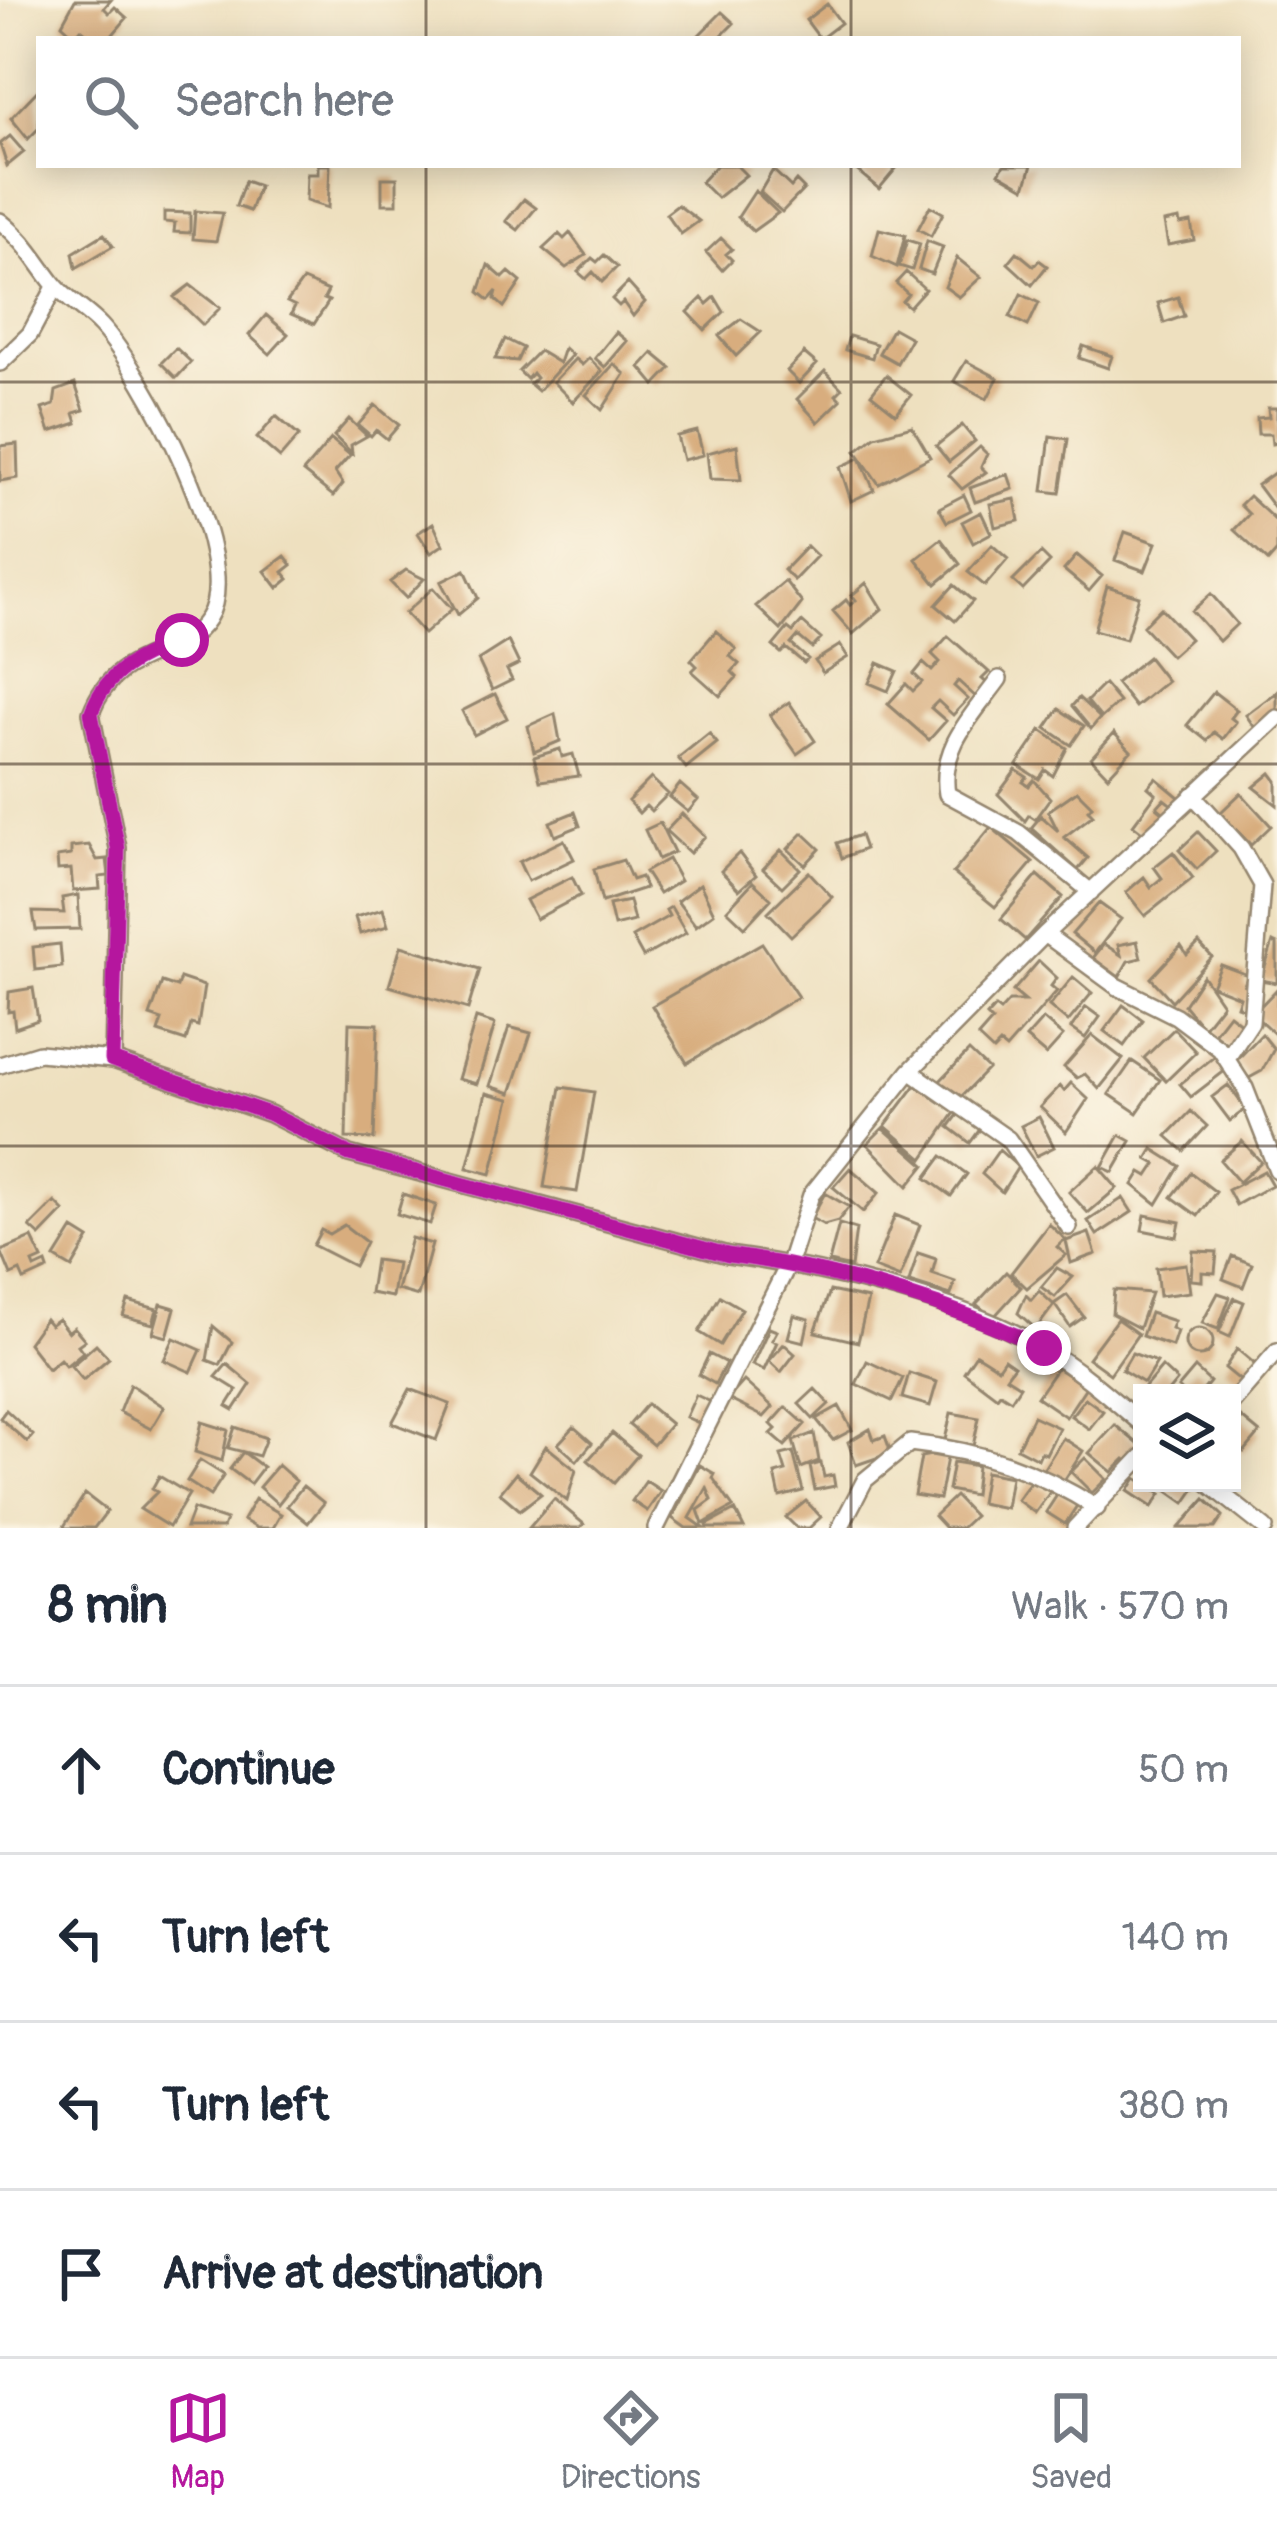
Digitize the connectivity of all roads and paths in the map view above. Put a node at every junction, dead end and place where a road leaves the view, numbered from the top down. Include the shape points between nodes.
1 (0, 221) edge
2 (55, 286) junction
3 (0, 362) edge
4 (999, 679) dead end
5 (1277, 718) edge
6 (1193, 795) junction
7 (1091, 892) junction
8 (1045, 934) junction
9 (1227, 1058) junction
10 (112, 1060) junction
11 (0, 1065) edge
12 (910, 1071) junction
13 (1277, 1170) edge
14 (1069, 1227) dead end
15 (789, 1263) junction
16 (1277, 1351) edge
17 (1241, 1393) edge
18 (1133, 1417) edge
19 (1133, 1467) edge
20 (1219, 1492) edge
21 (1097, 1508) junction
22 (656, 1528) edge
23 (840, 1528) edge
24 (1075, 1528) edge
25 (1265, 1528) edge

1 - 2 street via 29,244
2 - 3 street via 30,334
2 - 10 street via 102,328 197,486 216,597 208,620 182,640 114,675 91,713 118,848
4 - 7 street via 950,746 946,794 1019,833
5 - 6 street
6 - 7 street
6 - 9 street via 1262,885 1251,1022
7 - 8 street
8 - 9 street via 1116,986 1193,1026
8 - 12 street
9 - 13 street
10 - 11 street via 39,1054
10 - 15 street via 270,1114 349,1154 728,1255
12 - 14 street via 1008,1138
12 - 15 street via 811,1195
15 - 18 street via 988,1321 1044,1348
15 - 22 street
16 - 17 street
19 - 21 street
20 - 25 street
21 - 23 street via 997,1458 910,1443 866,1480
21 - 24 street

